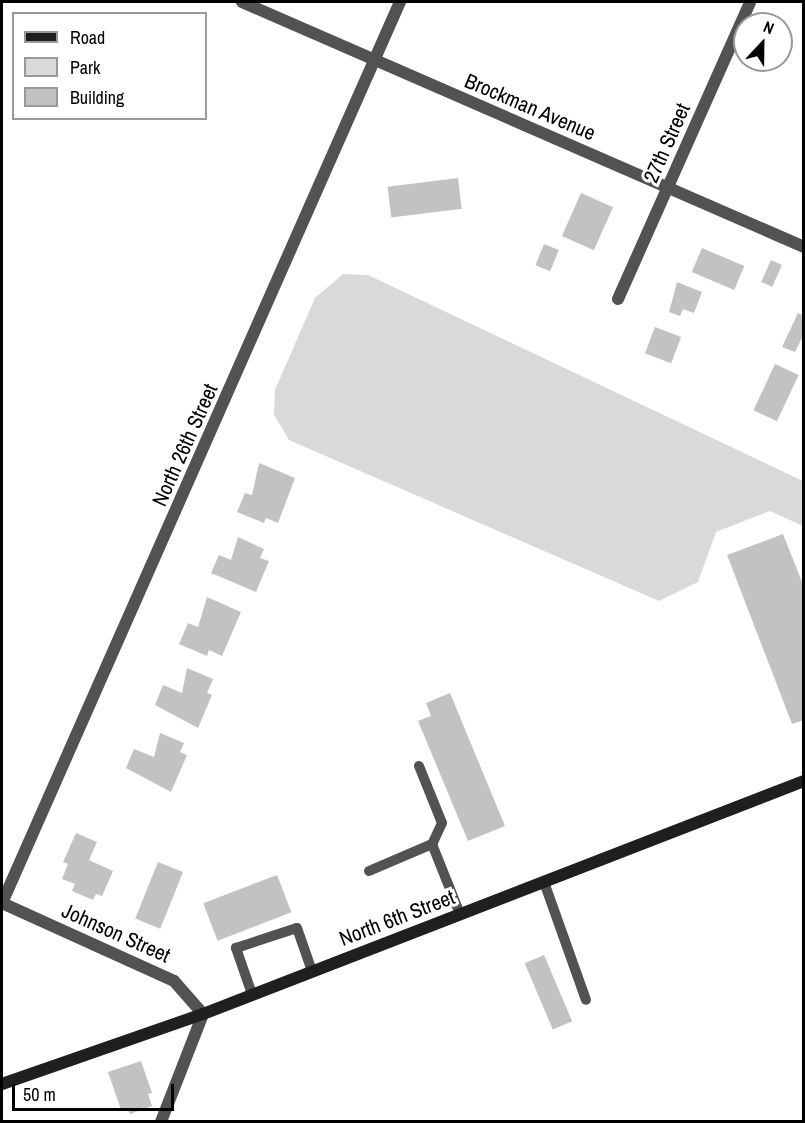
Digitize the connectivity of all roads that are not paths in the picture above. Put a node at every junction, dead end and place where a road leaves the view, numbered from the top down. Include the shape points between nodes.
1 (242, 2) edge
2 (400, 2) edge
3 (750, 2) edge
4 (375, 59) junction
5 (668, 188) junction
6 (804, 247) edge
7 (618, 299) dead end
8 (419, 766) dead end
9 (804, 781) edge
10 (432, 844) junction
11 (369, 871) dead end
12 (544, 882) junction
13 (2, 903) edge
14 (460, 914) junction
15 (312, 971) junction
16 (252, 994) junction
17 (586, 1000) dead end
18 (203, 1014) junction
19 (2, 1084) edge
20 (161, 1122) edge

1 - 4 street, Brockman Avenue
2 - 4 street, North 26th Street
3 - 5 street, 27th Street
4 - 5 street, Brockman Avenue
4 - 13 street, North 26th Street
5 - 6 street, Brockman Avenue
5 - 7 street, 27th Street
8 - 10 lane via 442,822
9 - 12 street, North 6th Street
10 - 11 lane
10 - 14 lane
12 - 14 street, North 6th Street
12 - 17 lane
13 - 18 street, Johnson Street via 174,981
14 - 15 street, North 6th Street
15 - 16 street, North 6th Street
15 - 16 lane via 297,928 236,948
16 - 18 street, North 6th Street
18 - 19 street, North 6th Street
18 - 20 street

